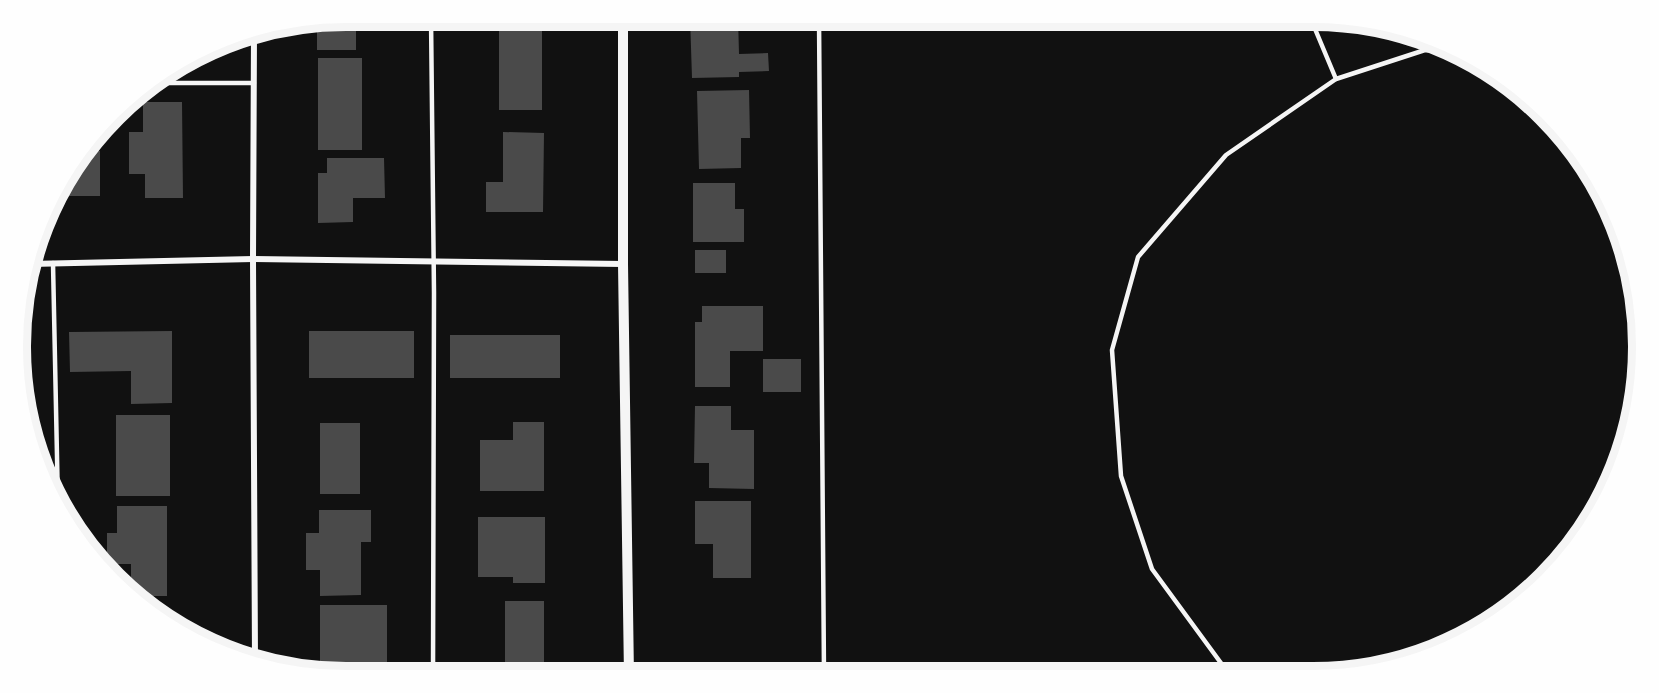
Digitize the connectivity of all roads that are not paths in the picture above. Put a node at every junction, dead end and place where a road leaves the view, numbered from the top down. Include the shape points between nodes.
1 (431, 27) edge
2 (623, 27) edge
3 (819, 27) edge
4 (1315, 27) edge
5 (254, 41) edge
6 (1433, 50) edge
7 (1336, 79) junction
8 (166, 83) edge
9 (254, 83) junction
10 (253, 259) junction
11 (434, 261) junction
12 (53, 263) junction
13 (38, 264) edge
14 (623, 264) junction
15 (58, 483) edge
16 (255, 652) edge
17 (433, 666) edge
18 (629, 666) edge
19 (824, 666) edge
20 (1223, 666) edge

1 - 11 lane
2 - 14 street
3 - 19 lane
4 - 7 lane
5 - 9 street
6 - 7 lane
7 - 20 lane via 1226,155 1138,257 1112,350 1121,476 1152,569
8 - 9 lane
9 - 10 street
10 - 11 street
10 - 12 street
10 - 16 street
11 - 14 street
11 - 17 lane
12 - 13 street
12 - 15 lane
14 - 18 street

